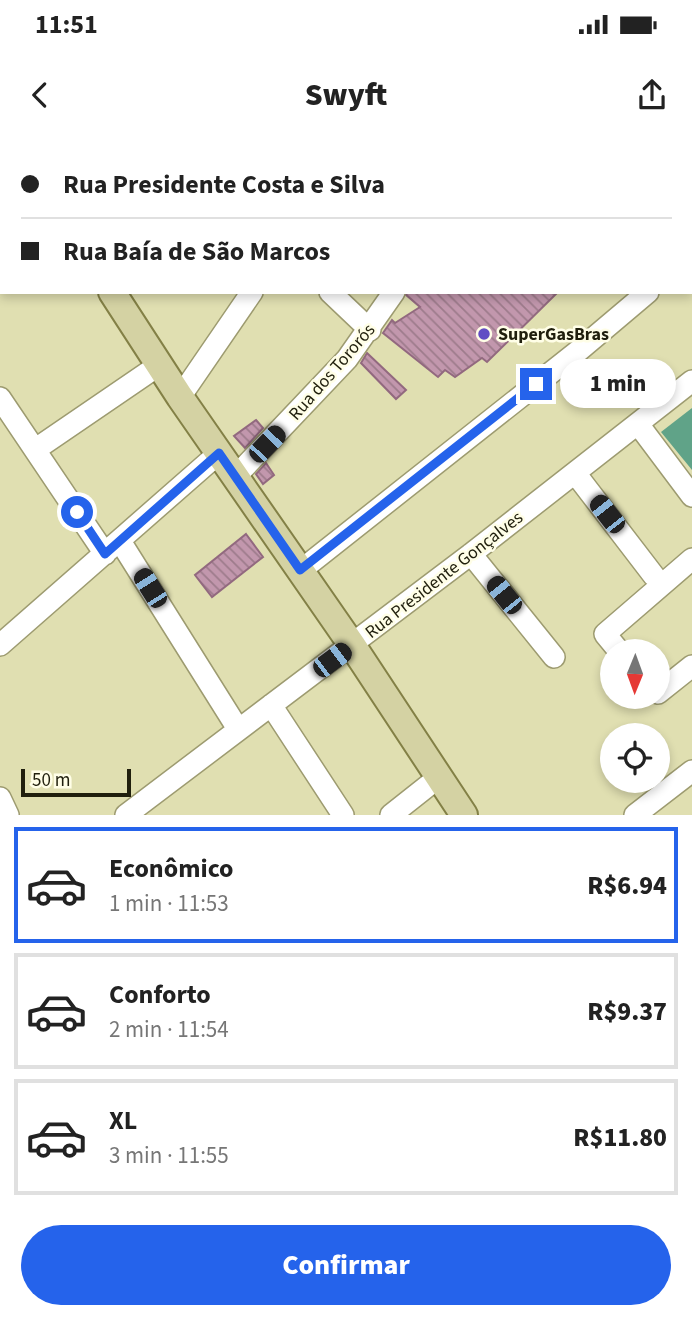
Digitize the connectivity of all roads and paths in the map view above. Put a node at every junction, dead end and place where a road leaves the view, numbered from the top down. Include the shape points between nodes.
1 (113, 294) edge
2 (250, 294) edge
3 (332, 294) edge
4 (393, 294) edge
5 (646, 294) edge
6 (370, 330) junction
7 (159, 365) junction
8 (692, 381) edge
9 (180, 397) junction
10 (0, 398) edge
11 (638, 424) junction
12 (36, 449) junction
13 (219, 453) junction
14 (575, 473) junction
15 (234, 477) junction
16 (692, 496) edge
17 (113, 548) junction
18 (471, 554) junction
19 (692, 559) edge
20 (300, 570) junction
21 (654, 576) dead end
22 (609, 639) edge
23 (0, 645) edge
24 (352, 645) junction
25 (554, 657) dead end
26 (692, 666) edge
27 (670, 683) edge
28 (271, 705) junction
29 (238, 729) junction
30 (692, 771) edge
31 (439, 777) junction
32 (0, 798) edge
33 (643, 813) edge
34 (8, 815) edge
35 (126, 815) edge
36 (343, 815) edge
37 (391, 815) edge
38 (464, 815) edge

1 - 7 main road
2 - 9 street
3 - 6 street
4 - 6 street, Rua dos Tororós
5 - 20 street
6 - 15 street, Rua dos Tororós via 317,393
7 - 9 main road
7 - 12 street
8 - 11 street, Rua Presidente Gonçalves
9 - 13 main road
10 - 12 street
11 - 14 street, Rua Presidente Gonçalves
11 - 16 street
12 - 17 street
13 - 15 main road
13 - 17 street
14 - 18 street, Rua Presidente Gonçalves
14 - 21 street
15 - 20 main road
17 - 23 street
17 - 29 street
18 - 24 street, Rua Presidente Gonçalves
18 - 25 street
19 - 22 street via 605,634
20 - 24 main road
24 - 28 street, Rua Presidente Gonçalves
24 - 31 main road
26 - 27 street
28 - 29 street, Rua Presidente Gonçalves
28 - 36 street
29 - 35 street, Rua Presidente Gonçalves
30 - 33 street
31 - 37 street
31 - 38 main road
32 - 34 street

